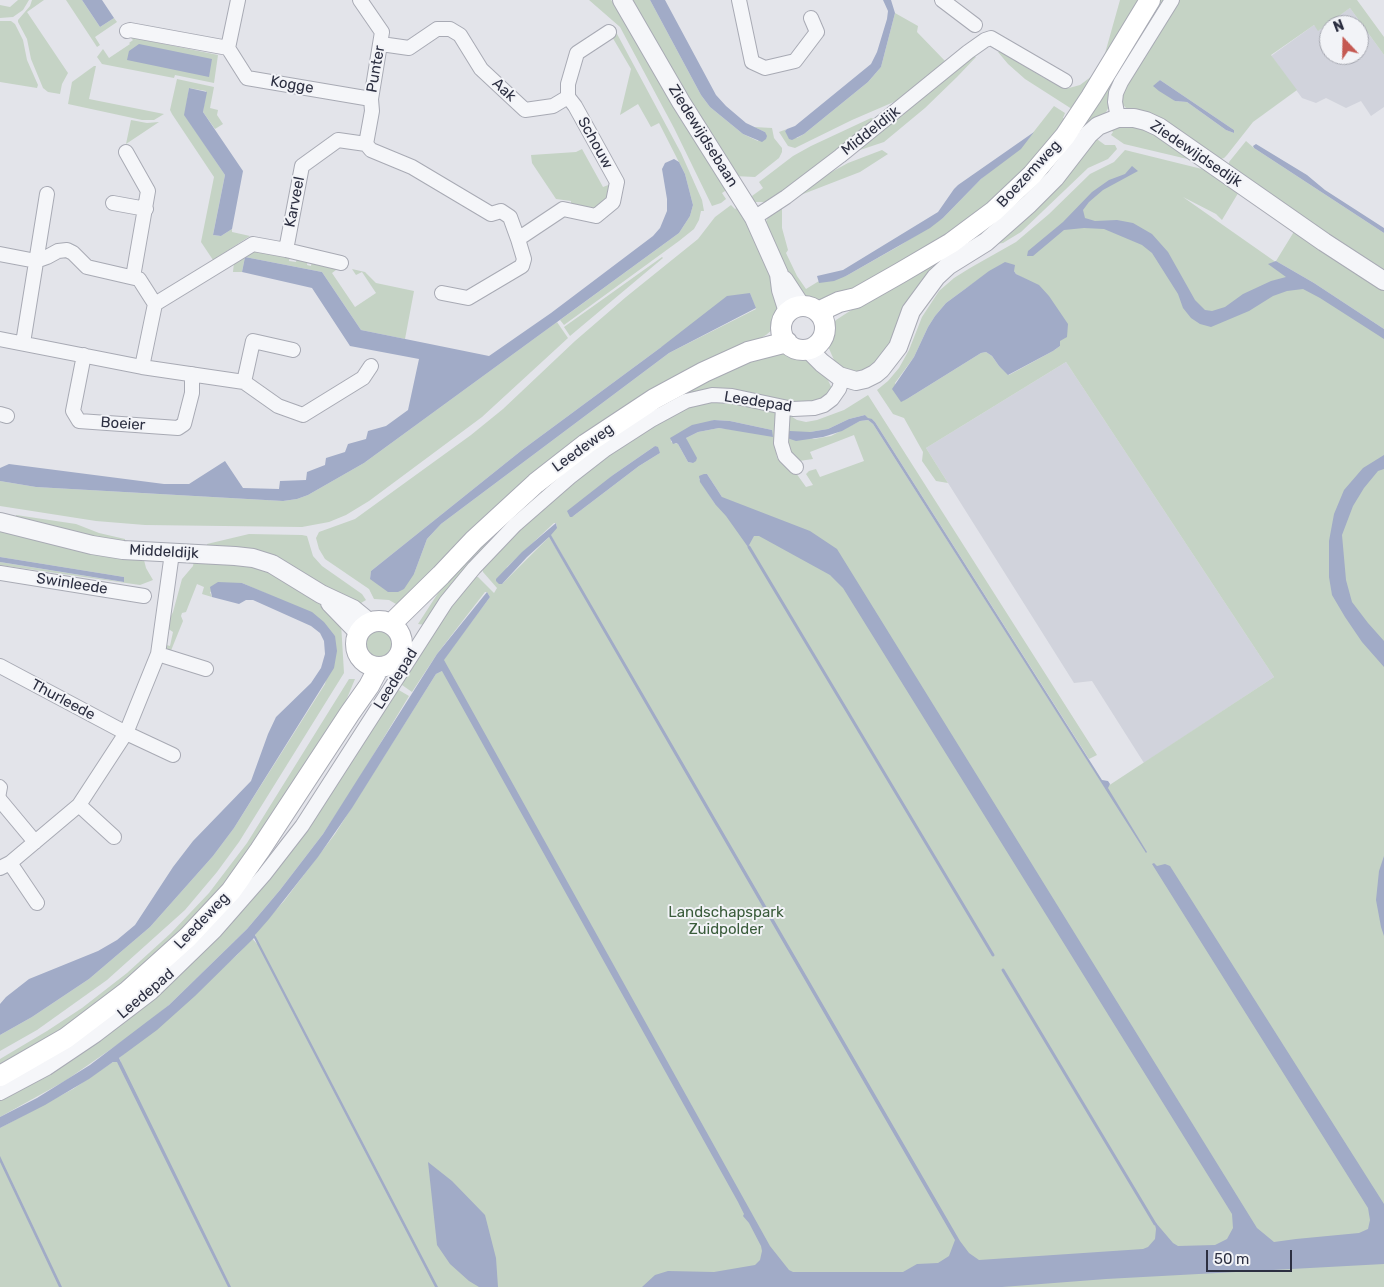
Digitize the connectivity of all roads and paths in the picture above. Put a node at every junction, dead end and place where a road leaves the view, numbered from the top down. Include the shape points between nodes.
1 (238, 0) edge
2 (360, 0) edge
3 (622, 0) edge
4 (739, 0) edge
5 (942, 0) edge
6 (1150, 0) edge
7 (1172, 0) edge
8 (811, 18) dead end
9 (975, 25) dead end
10 (127, 31) dead end
11 (609, 32) dead end
12 (381, 44) junction
13 (228, 48) junction
14 (1065, 81) dead end
15 (568, 97) junction
16 (371, 100) junction
17 (1118, 118) junction
18 (366, 144) junction
19 (126, 152) dead end
20 (47, 194) dead end
21 (114, 203) dead end
22 (146, 209) junction
23 (754, 218) junction
24 (518, 239) junction
25 (286, 250) junction
26 (0, 254) edge
27 (36, 261) junction
28 (341, 263) dead end
29 (133, 277) junction
30 (1384, 281) edge
31 (442, 293) dead end
32 (155, 304) junction
33 (804, 327) junction
34 (0, 339) edge
35 (23, 344) junction
36 (293, 350) dead end
37 (84, 354) junction
38 (371, 366) dead end
39 (142, 367) junction
40 (192, 374) junction
41 (838, 374) junction
42 (244, 382) junction
43 (784, 407) junction
44 (796, 467) dead end
45 (0, 522) edge
46 (172, 553) junction
47 (0, 573) edge
48 (144, 596) dead end
49 (364, 628) junction
50 (396, 631) junction
51 (158, 654) junction
52 (371, 664) junction
53 (0, 666) edge
54 (206, 669) dead end
55 (126, 733) junction
56 (174, 755) dead end
57 (0, 785) edge
58 (0, 799) edge
59 (79, 805) junction
60 (114, 837) dead end
61 (35, 842) junction
62 (5, 865) edge
63 (37, 903) dead end
64 (0, 1076) edge
65 (0, 1094) edge

1 - 13 street
2 - 12 street, Punter via 382,32
3 - 23 street, Ziedewijdsebaan
4 - 8 street via 752,62 765,68 795,61 817,32
5 - 9 street
6 - 33 main road, Boezemweg via 1070,128 1032,176 994,211 951,243 856,298 844,310
7 - 17 street via 1121,82 1115,102
10 - 13 street
11 - 15 street via 577,53 568,84
12 - 15 street, Aak via 409,48 437,29 450,29 460,35 481,69 525,110 553,106
12 - 16 street, Punter
13 - 16 street, Kogge via 247,78
14 - 23 street, Middeldijk via 991,38 985,40 840,156
15 - 24 street, Schouw via 617,182 613,202 596,216 564,209
16 - 18 street, Punter
17 - 30 street, Ziedewijdsedijk via 1134,118 1159,127
17 - 41 street, Ziedewijdsedijk via 1098,126 1029,204 986,242 936,277 911,311 898,347 881,369 856,381
18 - 24 street via 371,150 412,167 491,214 501,211 510,217
18 - 25 street, Karveel via 338,140 302,166
19 - 22 street via 148,191
20 - 27 street
21 - 22 street
22 - 29 street
23 - 33 street, Ziedewijdsebaan via 779,274 788,285
24 - 31 street via 524,259 522,266 468,298
25 - 28 street
25 - 32 street via 253,244
26 - 27 street
27 - 29 street via 66,250 87,267
27 - 35 street
29 - 32 street via 139,279
32 - 39 street
33 - 41 street via 822,364
33 - 50 main road, Leedeweg via 704,372 654,399 586,444 536,482 474,540 441,575 429,599
34 - 35 street
35 - 37 street
36 - 42 street via 253,341
37 - 39 street
37 - 40 street, Boeier via 73,411 78,421 178,428 184,424 192,393
38 - 42 street via 363,378 303,415 278,406
39 - 40 street
40 - 42 street
41 - 43 street, Leedepad via 839,390 824,405
43 - 44 street via 781,443 785,456
43 - 65 street, Leedepad via 722,396 698,397 686,402 606,449 515,525 446,602 302,826 215,931 151,993 47,1068
45 - 46 street, Middeldijk via 92,545
46 - 49 street, Middeldijk via 235,556 272,564 321,594 353,608
46 - 51 street
47 - 48 street, Swinleede
49 - 50 main road via 378,621
49 - 52 main road via 356,637 356,648
50 - 52 main road via 401,648 397,657 389,664
51 - 54 street
51 - 55 street
52 - 64 main road, Leedeweg via 370,686 231,891 188,937 128,991 66,1038
53 - 55 street, Thurleede
55 - 56 street, Thurleede
55 - 59 street
57 - 58 street
58 - 61 street
59 - 60 street
59 - 61 street
61 - 62 street
62 - 63 street

